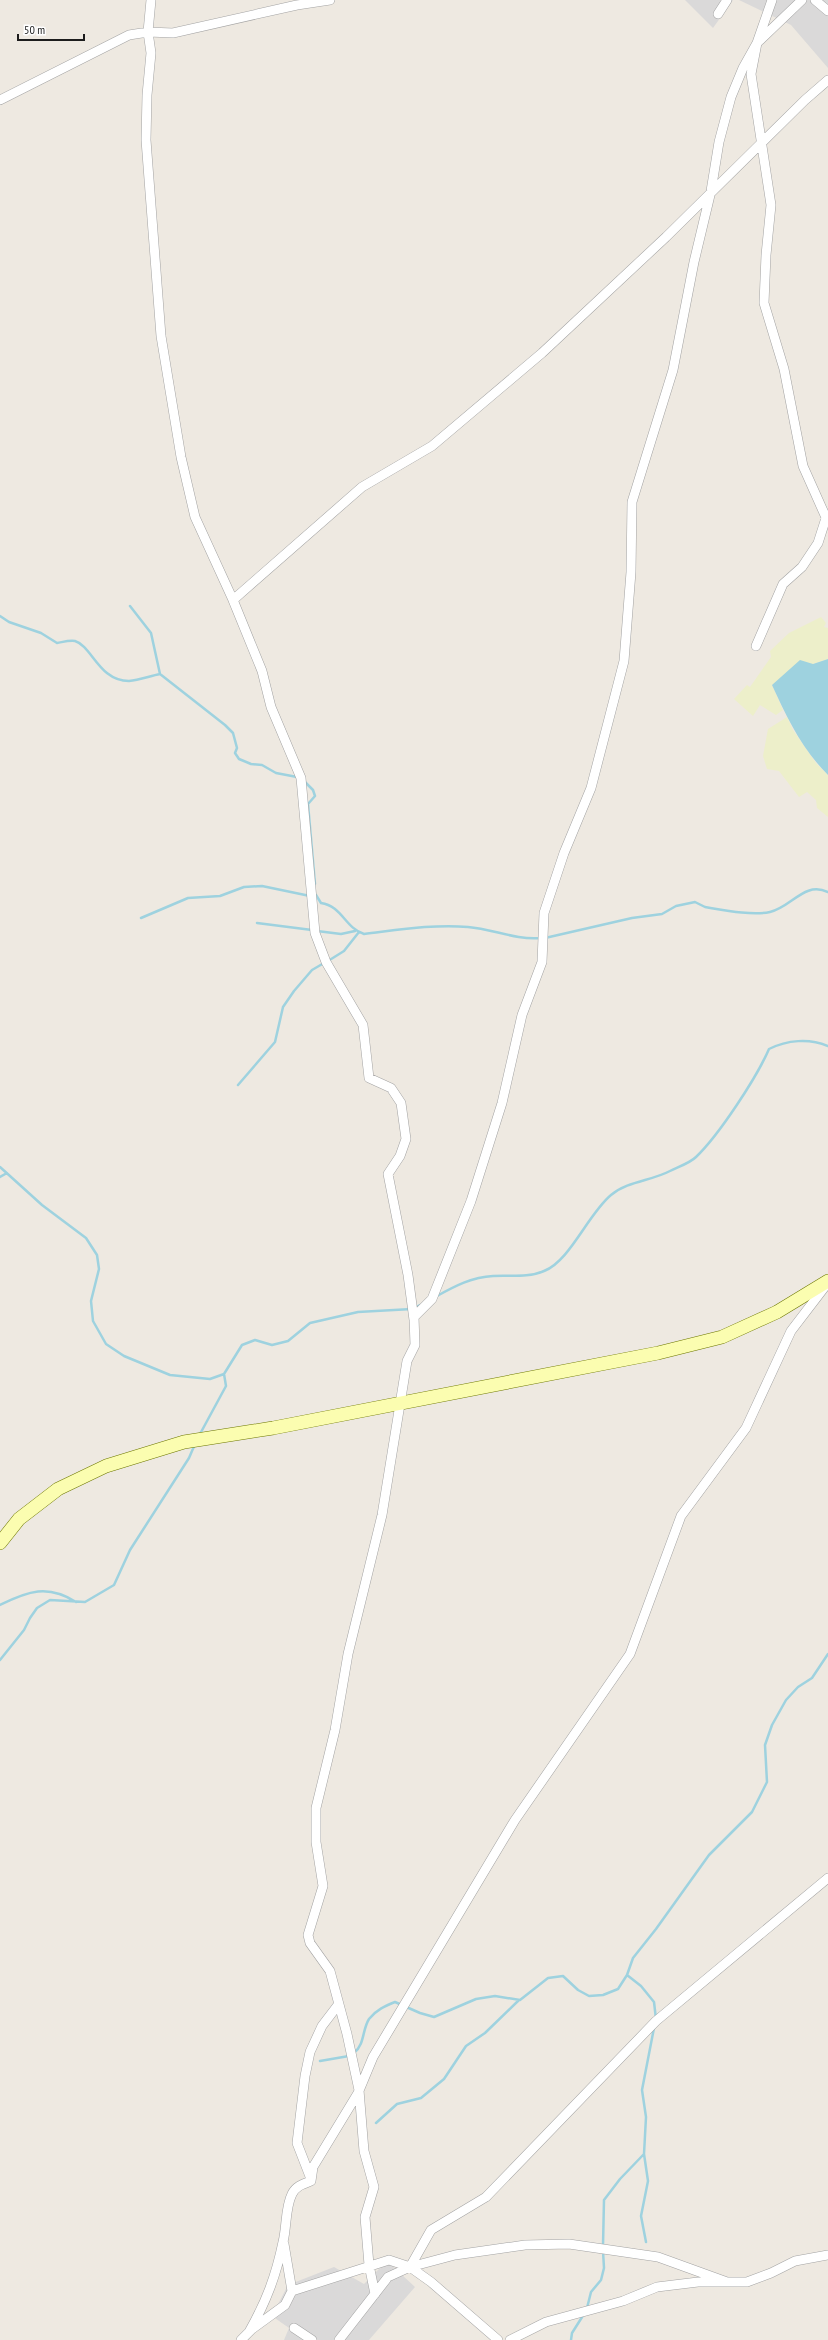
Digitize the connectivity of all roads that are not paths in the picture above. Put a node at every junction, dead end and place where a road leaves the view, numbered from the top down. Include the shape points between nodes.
1 (151, 0) edge
2 (330, 0) edge
3 (727, 0) edge
4 (772, 0) edge
5 (815, 0) edge
6 (799, 1) edge
7 (828, 11) edge
8 (718, 14) dead end
9 (148, 32) junction
10 (757, 43) junction
11 (828, 80) edge
12 (0, 100) edge
13 (761, 143) junction
14 (711, 191) junction
15 (827, 516) edge
16 (233, 600) junction
17 (756, 646) dead end
18 (828, 1282) edge
19 (414, 1320) junction
20 (402, 1403) junction
21 (0, 1543) edge
22 (828, 1878) edge
23 (338, 2005) junction
24 (359, 2090) junction
25 (311, 2181) junction
26 (284, 2240) junction
27 (828, 2255) edge
28 (369, 2265) junction
29 (410, 2267) junction
30 (727, 2282) junction
31 (292, 2291) junction
32 (375, 2294) junction
33 (294, 2328) dead end
34 (248, 2332) junction
35 (241, 2340) edge
36 (312, 2340) edge
37 (339, 2340) edge
38 (498, 2340) edge
39 (510, 2340) edge

1 - 9 street
2 - 9 street via 172,33
3 - 8 street
4 - 10 street
5 - 7 street
6 - 10 street
9 - 12 street via 129,35
9 - 16 street via 151,53 146,140 161,336 181,457 195,517
10 - 13 street via 751,74
10 - 14 street via 731,97 719,142
11 - 13 street
13 - 14 street
13 - 15 street via 771,205 764,303 784,370 803,466
14 - 16 street via 666,237 542,353 432,446 362,487
14 - 19 street via 672,370 632,502 631,572 624,661 591,788 564,853 544,913 542,962 522,1015 502,1103 471,1201 432,1299
15 - 17 street via 818,543 802,567 783,584
16 - 19 street via 262,671 271,707 301,778 315,933 326,962 363,1025 369,1078 391,1088 401,1103 406,1139 400,1156 388,1174
18 - 20 street via 777,1312 722,1337 658,1354
18 - 24 street via 791,1331 746,1428 681,1516 630,1654 514,1820 373,2057
19 - 20 street via 414,1344 407,1361
20 - 21 street via 184,1442 106,1466 58,1489 19,1519
20 - 23 street via 382,1515 348,1654 335,1730 316,1808 316,1842 323,1886 308,1935 310,1943 330,1971
22 - 29 street via 656,2021 486,2197 431,2230
23 - 24 street
23 - 25 street via 322,2026 310,2052 305,2076 297,2143
24 - 25 street via 314,2167
24 - 28 street via 364,2151 374,2187 365,2217
25 - 26 street via 296,2187 291,2195
26 - 31 street
26 - 34 street via 266,2302
27 - 30 street via 795,2261 747,2282
28 - 29 street via 389,2260
28 - 31 street
28 - 32 street
29 - 30 street via 455,2255 517,2246 568,2244 658,2257
29 - 32 street via 388,2277
29 - 38 street
30 - 39 street via 698,2282 657,2287 622,2301 546,2322
31 - 34 street via 284,2305
32 - 37 street
33 - 36 street
34 - 35 street

